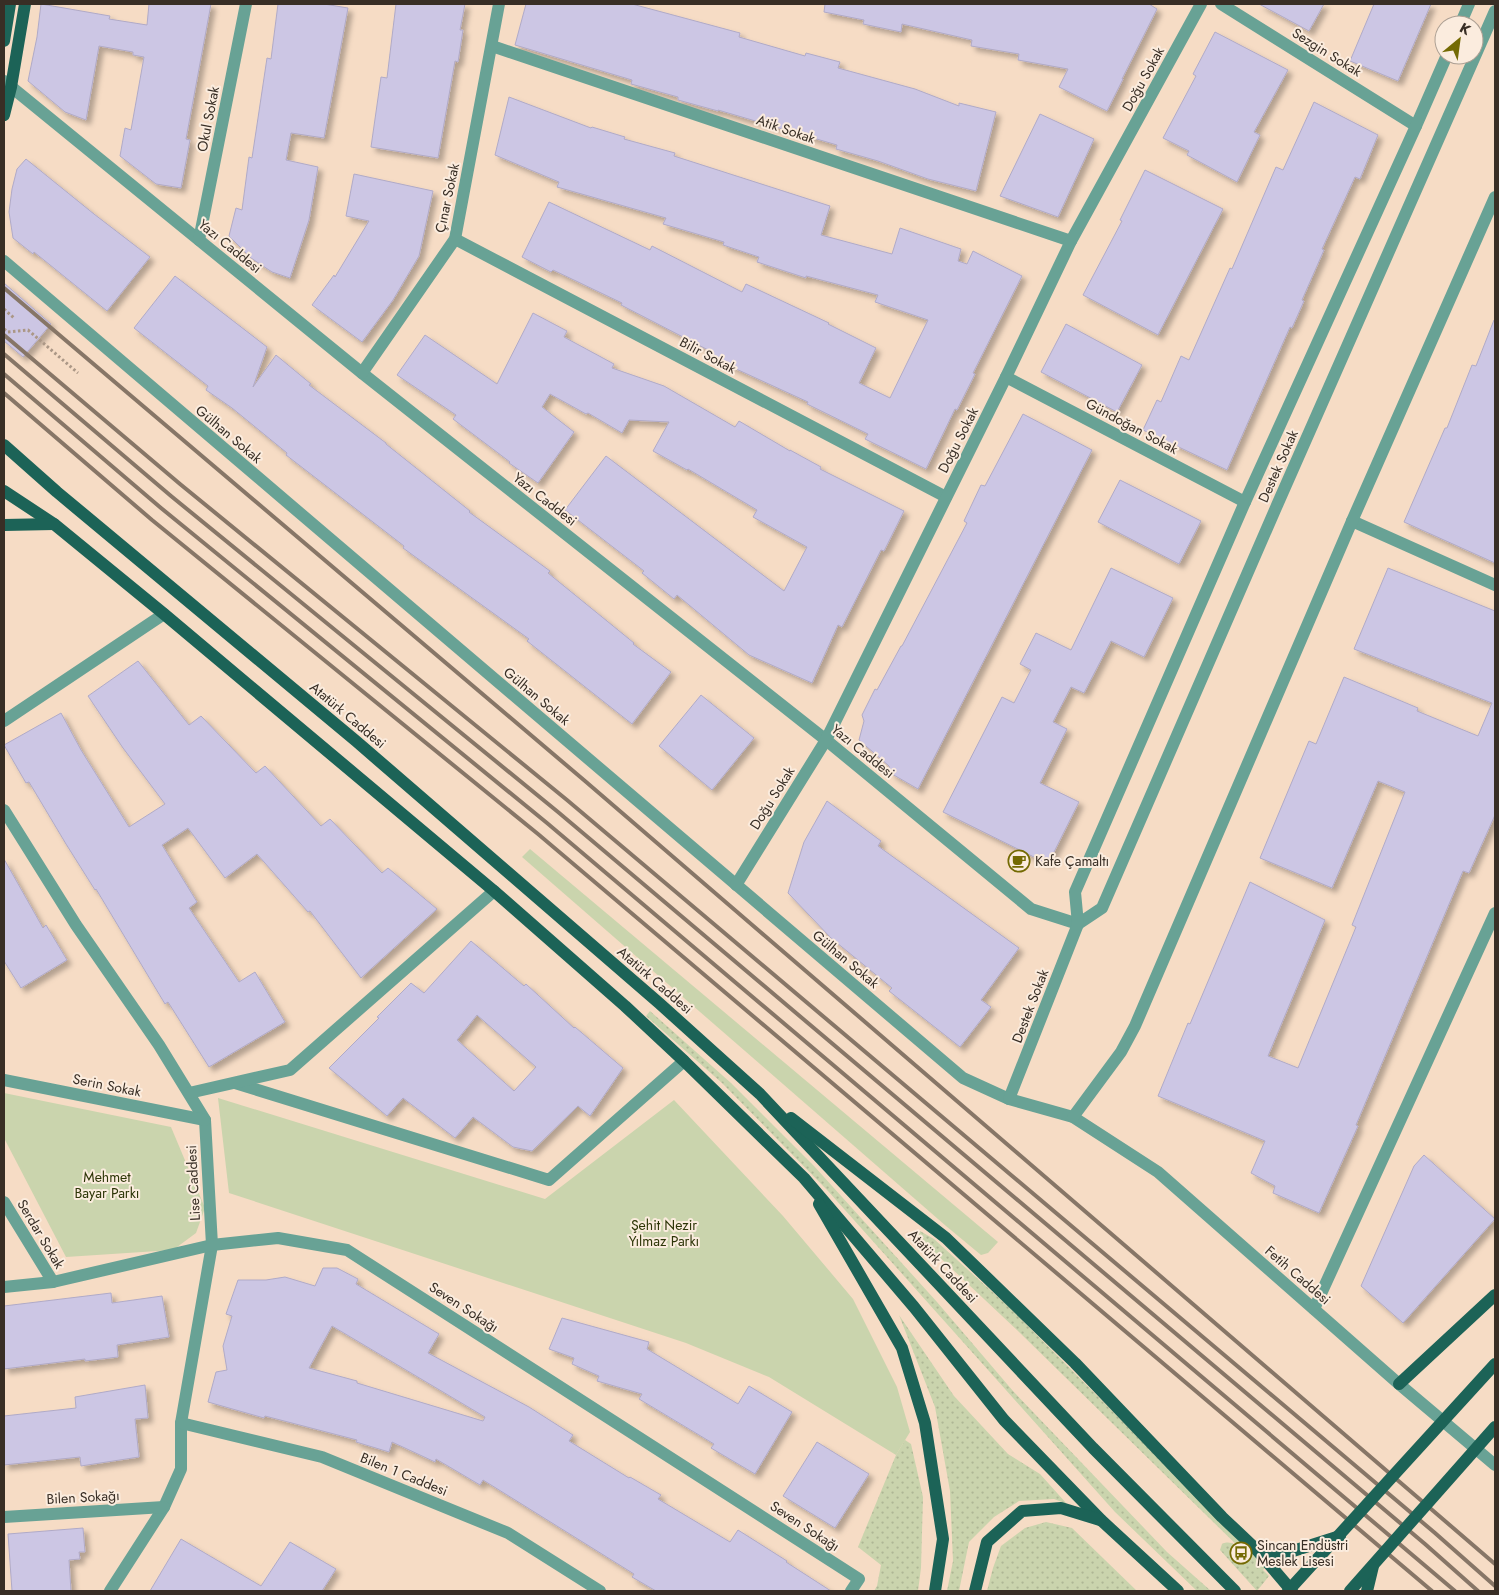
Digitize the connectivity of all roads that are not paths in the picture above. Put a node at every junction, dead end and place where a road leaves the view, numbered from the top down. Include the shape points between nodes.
1 (10, 4) edge
2 (25, 4) edge
3 (246, 4) edge
4 (499, 4) edge
5 (1201, 4) edge
6 (1221, 4) edge
7 (1495, 11) edge
8 (4, 41) edge
9 (492, 46) junction
10 (1443, 65) edge
11 (7, 84) edge
12 (4, 115) edge
13 (1416, 126) junction
14 (1495, 197) edge
15 (199, 240) junction
16 (455, 240) junction
17 (1072, 241) junction
18 (4, 261) edge
19 (362, 373) junction
20 (1006, 377) junction
21 (4, 445) edge
22 (4, 491) edge
23 (946, 497) junction
24 (1244, 502) junction
25 (1352, 521) junction
26 (54, 524) junction
27 (4, 525) edge
28 (1495, 585) edge
29 (164, 614) junction
30 (4, 721) edge
31 (826, 740) junction
32 (4, 810) edge
33 (736, 885) junction
34 (494, 891) junction
35 (1495, 913) edge
36 (1078, 924) junction
37 (684, 1061) junction
38 (4, 1080) edge
39 (235, 1082) junction
40 (189, 1093) junction
41 (760, 1094) junction
42 (1009, 1099) junction
43 (1073, 1117) junction
44 (205, 1120) junction
45 (804, 1178) junction
46 (4, 1202) edge
47 (212, 1245) junction
48 (53, 1282) junction
49 (4, 1287) edge
50 (1495, 1295) edge
51 (1314, 1310) junction
52 (1495, 1364) edge
53 (1399, 1384) junction
54 (181, 1423) junction
55 (1495, 1427) edge
56 (1495, 1465) edge
57 (164, 1507) junction
58 (4, 1517) edge
59 (1101, 1520) junction
60 (1340, 1536) junction
61 (1257, 1550) junction
62 (1373, 1566) junction
63 (110, 1591) edge
64 (600, 1591) edge
65 (851, 1591) edge
66 (935, 1591) edge
67 (975, 1591) edge
68 (1178, 1591) edge
69 (1235, 1591) edge
70 (1290, 1591) edge
71 (1350, 1591) edge
72 (1367, 1591) edge

1 - 8 main road
2 - 11 main road
3 - 15 street, Okul Sokak
4 - 9 street, Çınar Sokak
5 - 17 street, Doğu Sokak
6 - 13 street, Sezgin Sokak
7 - 36 street, Destek Sokak via 1102,908
9 - 16 street, Çınar Sokak
9 - 17 street, Atik Sokak
10 - 13 street, Destek Sokak
11 - 12 main road
11 - 15 street, Yazı Caddesi
13 - 24 street, Destek Sokak
14 - 25 street
15 - 19 street, Yazı Caddesi
16 - 19 street, Çınar Sokak
16 - 23 street, Bilir Sokak
17 - 20 street, Doğu Sokak
18 - 33 street, Gülhan Sokak
19 - 31 street, Yazı Caddesi
20 - 23 street, Doğu Sokak
20 - 24 street, Gündoğan Sokak
21 - 41 main road, Atatürk Caddesi via 356,740 660,1003
22 - 26 main road
23 - 31 street, Doğu Sokak
24 - 36 street, Destek Sokak via 1075,892
25 - 28 street
25 - 43 street via 1135,1026 1121,1052
26 - 27 main road
26 - 29 main road
29 - 30 street
29 - 34 main road
31 - 33 street, Doğu Sokak
31 - 36 street, Yazı Caddesi via 1031,909
32 - 40 street, Lise Caddesi via 76,925
33 - 42 street, Gülhan Sokak via 963,1078
34 - 37 main road
34 - 39 street via 290,1070
35 - 51 street
36 - 42 street, Destek Sokak
37 - 39 street via 549,1180
37 - 45 main road
38 - 44 street, Serin Sokak
39 - 40 street
40 - 44 street, Lise Caddesi
41 - 61 main road via 946,1238 1075,1362
41 - 69 main road, Atatürk Caddesi via 1093,1448
42 - 43 street, Gülhan Sokak
43 - 51 street, Fetih Caddesi via 1158,1172
44 - 47 street, Lise Caddesi
45 - 59 main road via 914,1307 1004,1420
45 - 66 main road via 902,1348 925,1422 943,1539
46 - 48 street, Serdar Sokak
47 - 48 street, Seven Sokağı
47 - 54 street, Lise Caddesi
47 - 65 street, Seven Sokağı via 278,1238 348,1250 859,1579
48 - 49 street, Seven Sokağı
50 - 53 main road
51 - 53 street, Fetih Caddesi
52 - 60 main road, bridge
53 - 56 street, Fetih Caddesi
54 - 57 street, Lise Caddesi via 181,1469
54 - 64 street, Bilen 1 Caddesi via 322,1457 508,1533
55 - 62 main road, bridge
57 - 58 street, Bilen Sokağı
57 - 63 street, Lise Caddesi
59 - 67 main road via 1061,1508 1022,1511 988,1542
59 - 68 main road
60 - 61 main road via 1294,1551 1276,1554
60 - 70 main road, bridge
61 - 70 main road
62 - 71 main road, bridge
62 - 72 main road

